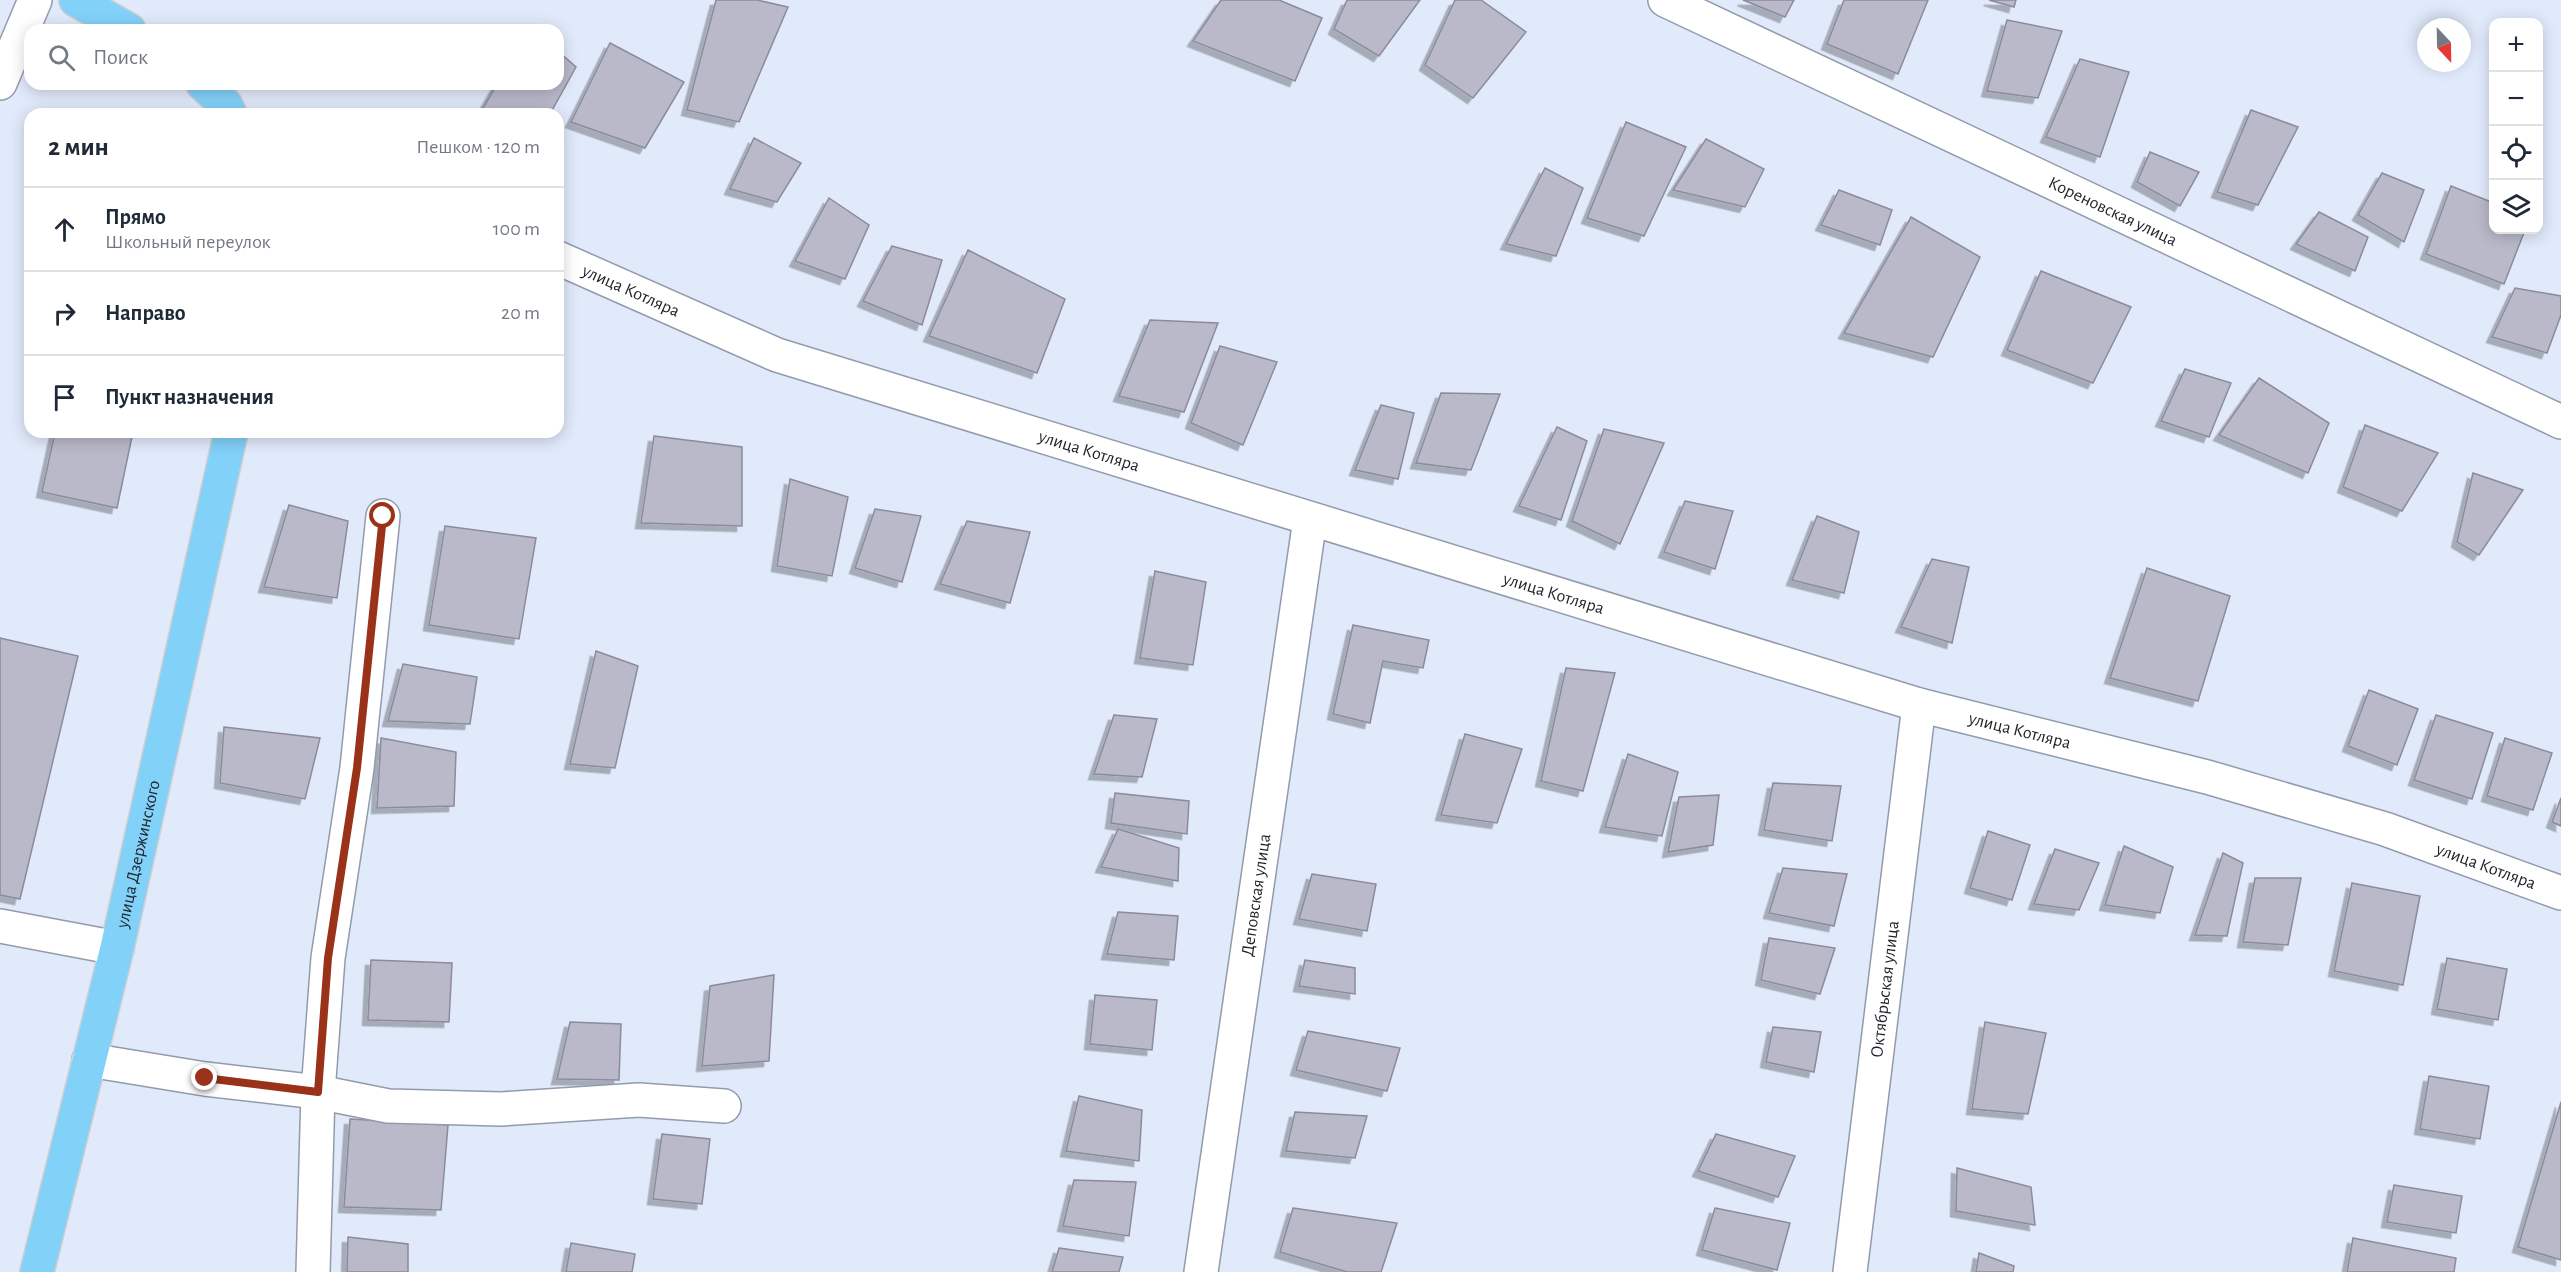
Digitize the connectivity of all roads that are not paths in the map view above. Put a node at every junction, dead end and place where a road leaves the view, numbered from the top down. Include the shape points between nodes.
1 (34, 0) edge
2 (76, 0) edge
3 (1665, 0) edge
4 (24, 24) edge
5 (24, 24) edge
6 (118, 24) edge
7 (0, 83) edge
8 (210, 90) edge
9 (227, 108) edge
10 (564, 261) edge
11 (2561, 422) edge
12 (230, 438) edge
13 (383, 516) dead end
14 (1310, 519) junction
15 (1920, 705) junction
16 (2561, 892) edge
17 (0, 926) edge
18 (117, 948) junction
19 (89, 1060) junction
20 (318, 1092) junction
21 (724, 1106) dead end
22 (37, 1272) edge
23 (313, 1272) edge
24 (1200, 1272) edge
25 (1850, 1272) edge

1 - 4 street
2 - 6 main road
3 - 11 street, Кореновская улица
5 - 7 street
8 - 9 main road
10 - 14 street, улица Котляра via 777,355
12 - 18 main road, улица Дзержинского
13 - 20 street via 357,768 328,958
14 - 15 street, улица Котляра
14 - 24 street, Деповская улица
15 - 16 street, улица Котляра via 2207,777 2385,829
15 - 25 street, Октябрьская улица
17 - 18 street
18 - 19 main road, улица Дзержинского
19 - 20 street
19 - 22 main road, улица Дзержинского
20 - 21 street via 388,1106 501,1109 639,1100
20 - 23 street

